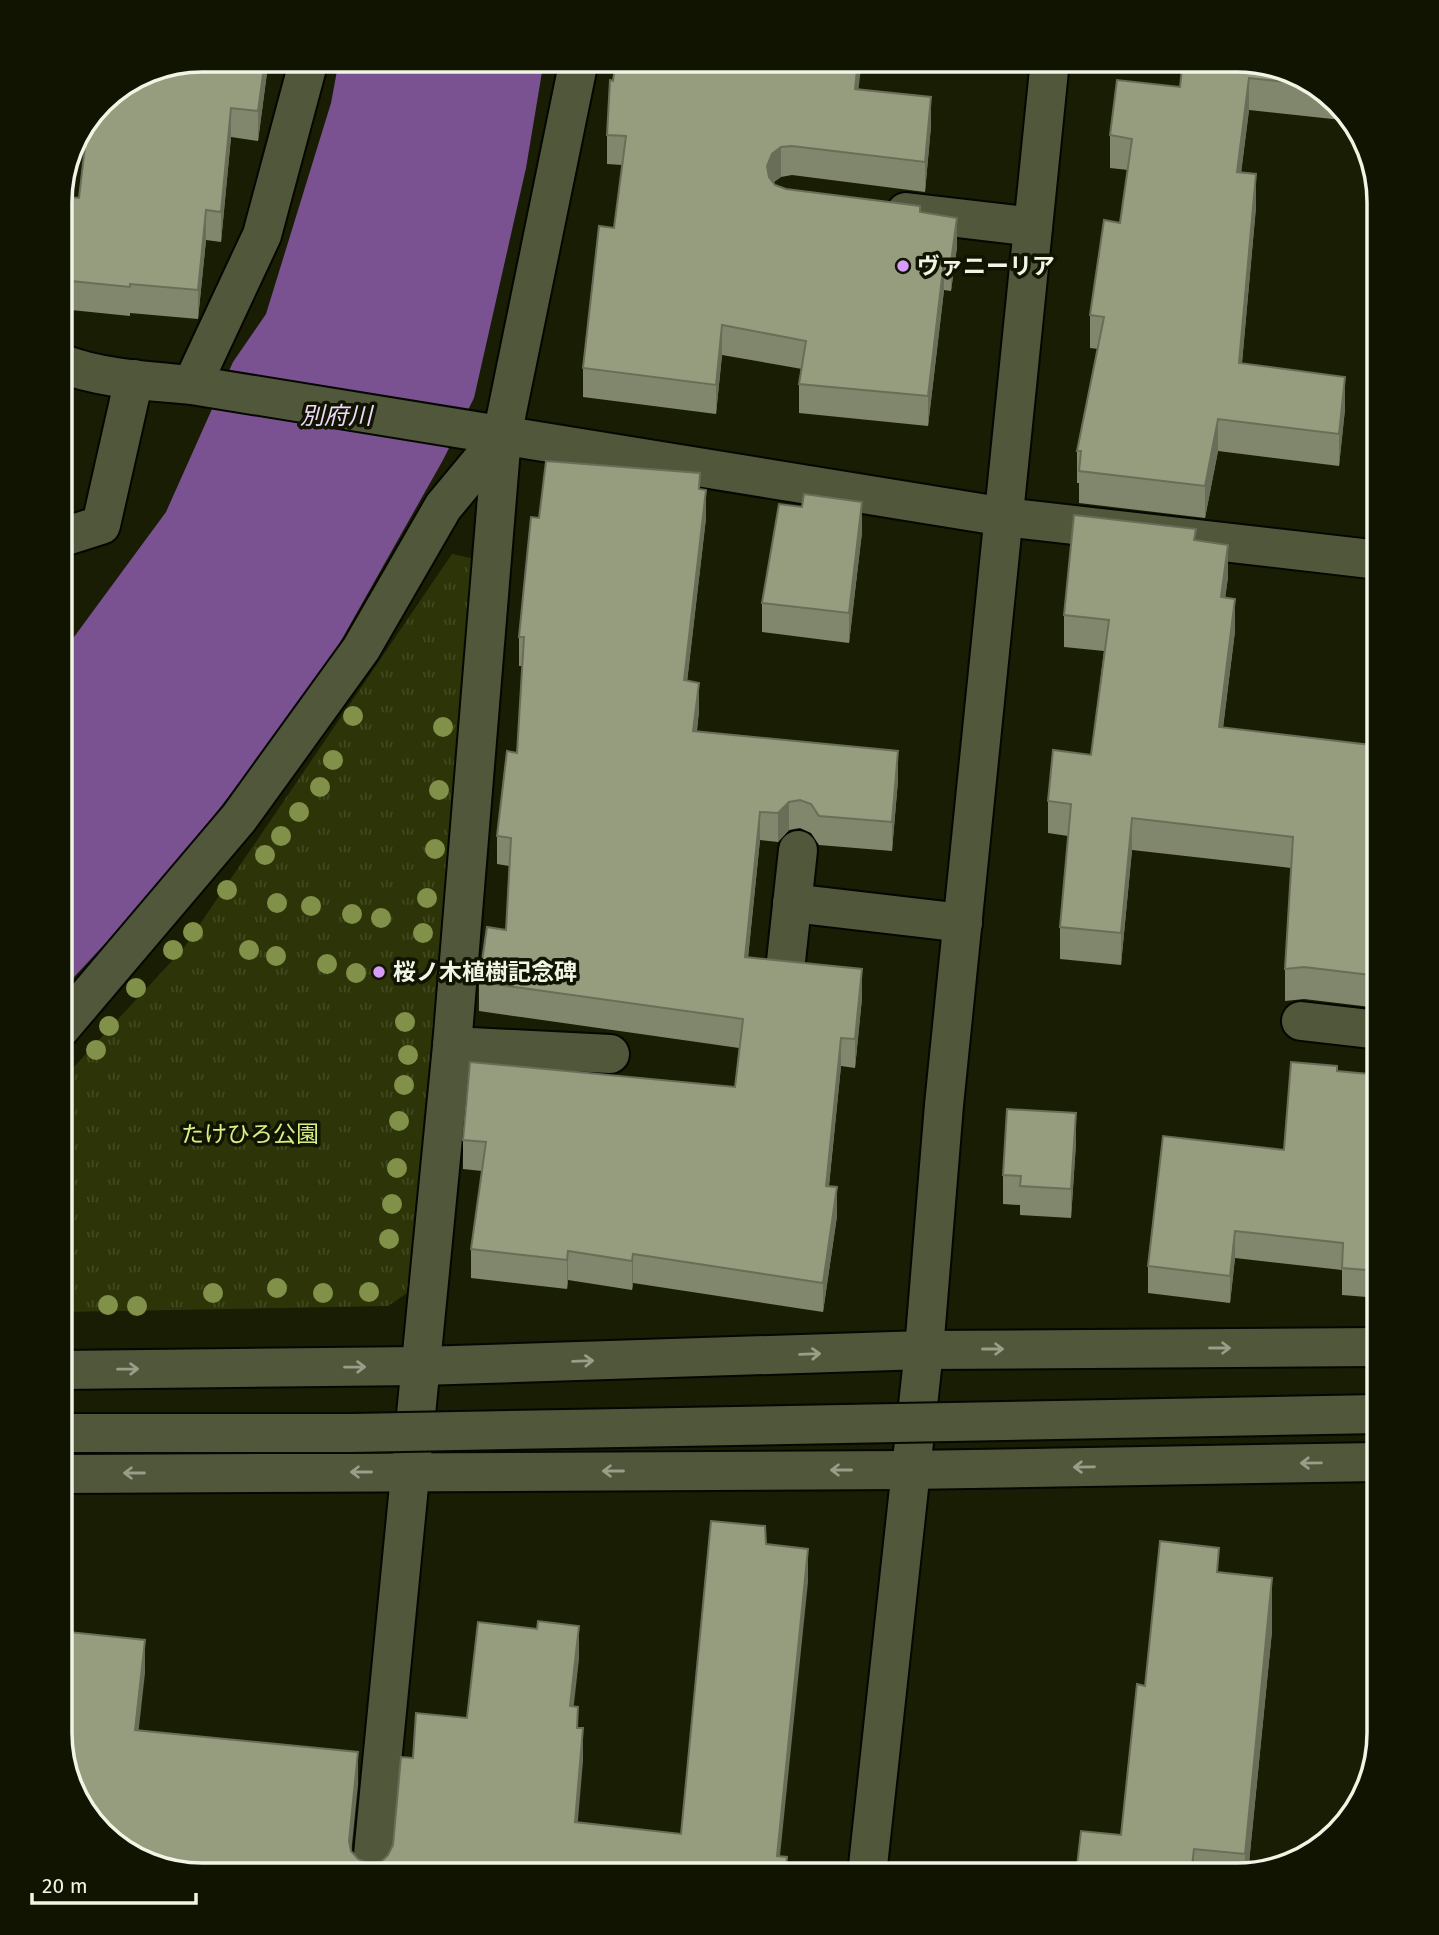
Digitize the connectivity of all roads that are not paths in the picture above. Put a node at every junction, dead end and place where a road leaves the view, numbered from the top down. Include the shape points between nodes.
1 (306, 72) edge
2 (577, 72) edge
3 (1049, 72) edge
4 (870, 207) edge
5 (1033, 227) junction
6 (72, 368) edge
7 (134, 379) junction
8 (192, 386) junction
9 (502, 436) junction
10 (1005, 517) junction
11 (72, 534) edge
12 (1367, 558) edge
13 (798, 850) dead end
14 (792, 903) junction
15 (963, 923) junction
16 (786, 961) edge
17 (72, 1015) edge
18 (1301, 1021) dead end
19 (1367, 1029) edge
20 (452, 1046) junction
21 (610, 1054) dead end
22 (1367, 1347) edge
23 (925, 1350) junction
24 (421, 1366) junction
25 (72, 1370) edge
26 (1367, 1414) edge
27 (72, 1433) edge
28 (1367, 1462) edge
29 (909, 1470) junction
30 (410, 1472) junction
31 (72, 1474) edge
32 (372, 1863) edge
33 (868, 1863) edge

1 - 8 street via 262,235
2 - 9 street
3 - 5 street
4 - 5 street
5 - 10 street
6 - 7 street
7 - 8 street
7 - 11 street via 101,525
8 - 9 street
9 - 10 street
9 - 17 street via 443,507 361,649 239,818
9 - 20 street
10 - 12 street
10 - 15 street
13 - 14 street
14 - 15 street
14 - 16 street
15 - 23 street
18 - 19 street
20 - 21 street
20 - 24 street
23 -> 22 street
24 -> 23 street
23 - 29 street
25 -> 24 street
24 - 30 street
26 - 27 street, bridge via 352,1433
28 -> 29 street
29 -> 30 street
29 - 33 street
30 -> 31 street
30 - 32 street

